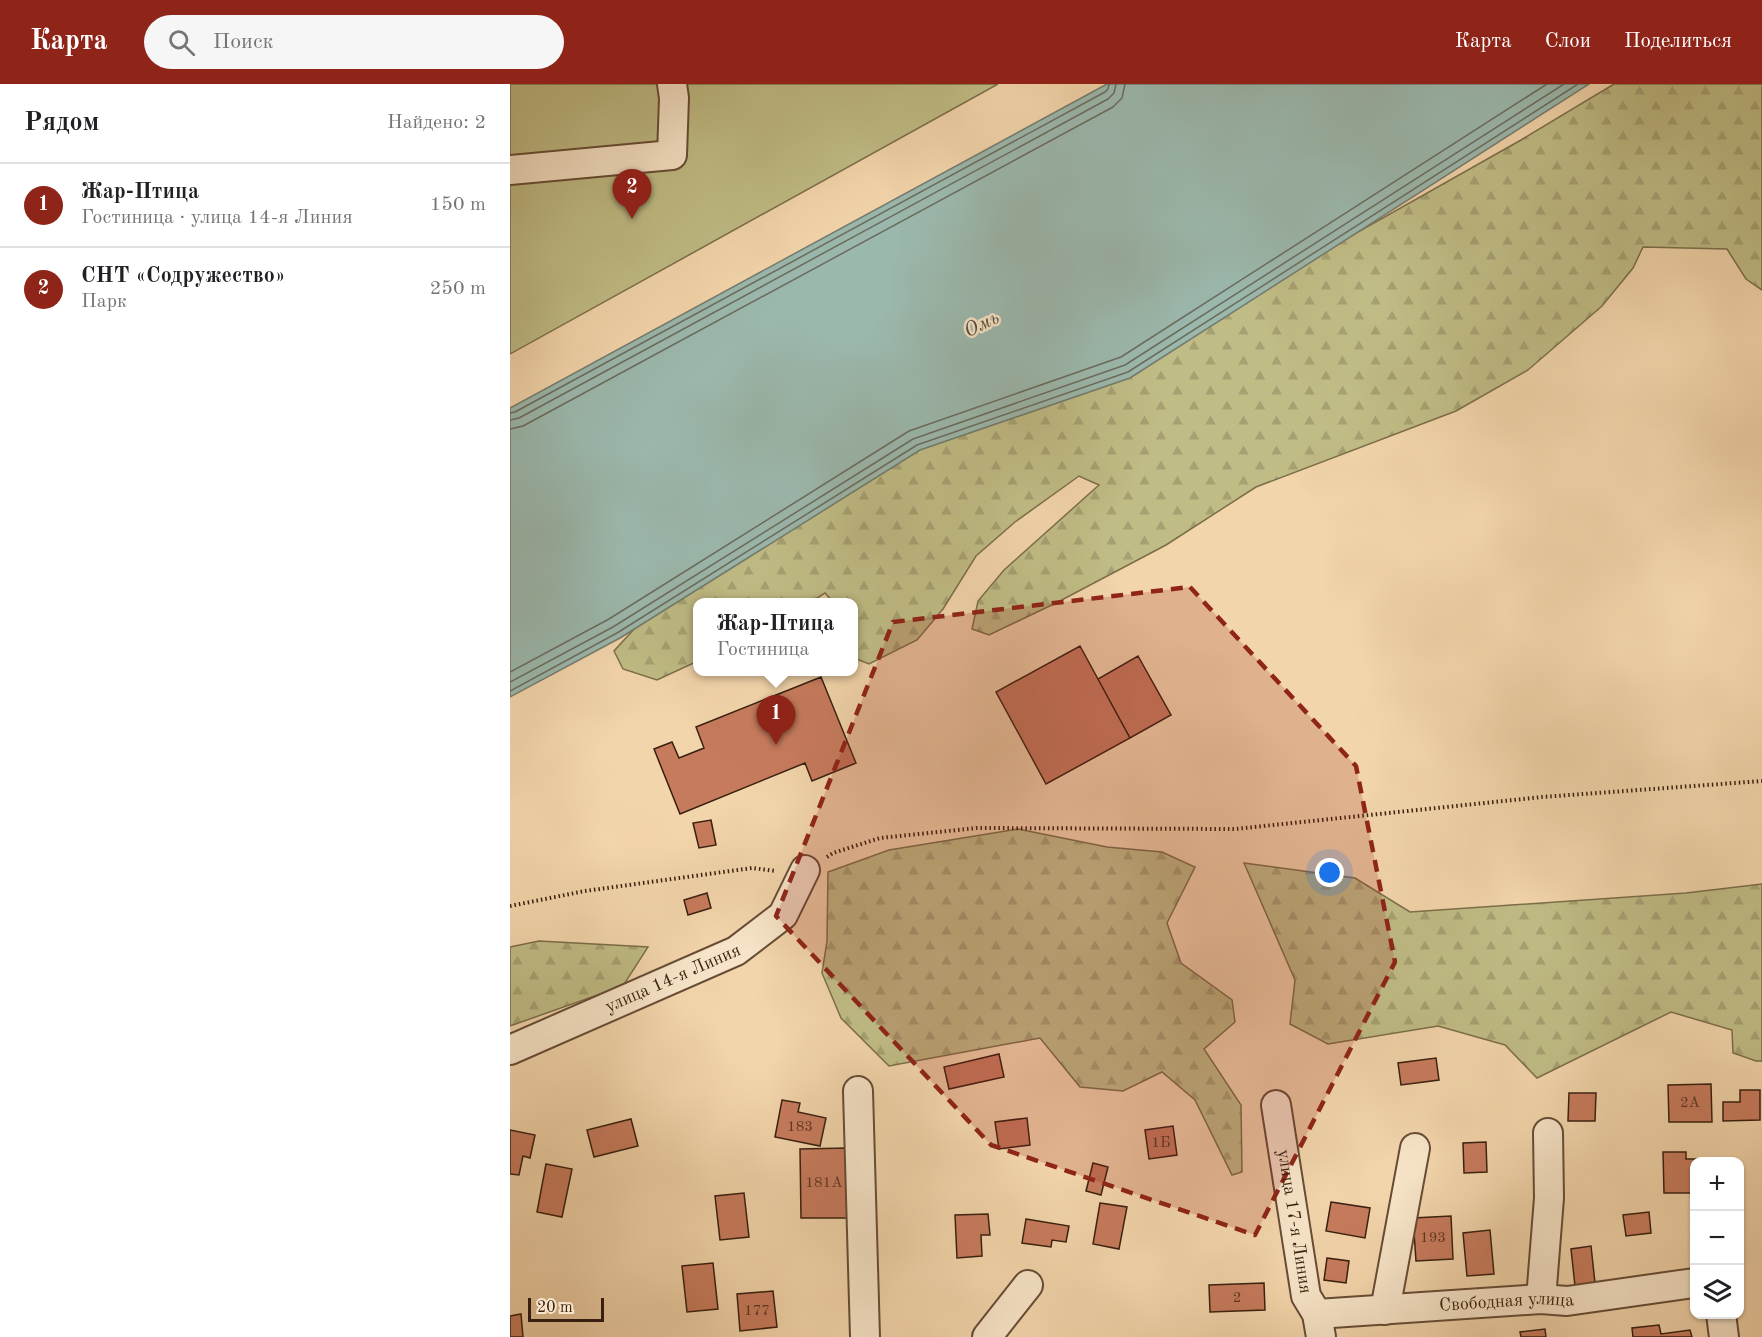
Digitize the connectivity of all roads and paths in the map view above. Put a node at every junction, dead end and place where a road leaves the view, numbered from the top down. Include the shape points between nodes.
1 (672, 84) edge
2 (510, 170) edge
3 (1762, 782) edge
4 (805, 870) junction
5 (510, 906) edge
6 (510, 1050) edge
7 (858, 1091) dead end
8 (1276, 1105) dead end
9 (1548, 1133) dead end
10 (1415, 1148) dead end
11 (1690, 1284) edge
12 (1028, 1286) dead end
13 (1541, 1299) junction
14 (1385, 1310) junction
15 (1722, 1319) edge
16 (1319, 1326) edge
17 (865, 1337) edge
18 (987, 1337) edge
19 (1724, 1337) edge

1 - 2 street via 672,155
3 - 4 path via 1542,796 1235,829 977,828 880,838 833,853
4 - 5 path via 793,874 752,868 585,891
4 - 6 street, улица 14-я Линия via 783,915 736,951
7 - 17 street
8 - 16 street, улица 17-я Линия via 1306,1296
9 - 13 street via 1549,1198
10 - 14 street
11 - 13 street, Свободная улица via 1567,1301
12 - 18 street
13 - 14 street, Свободная улица
14 - 16 street, Свободная улица
15 - 19 street

